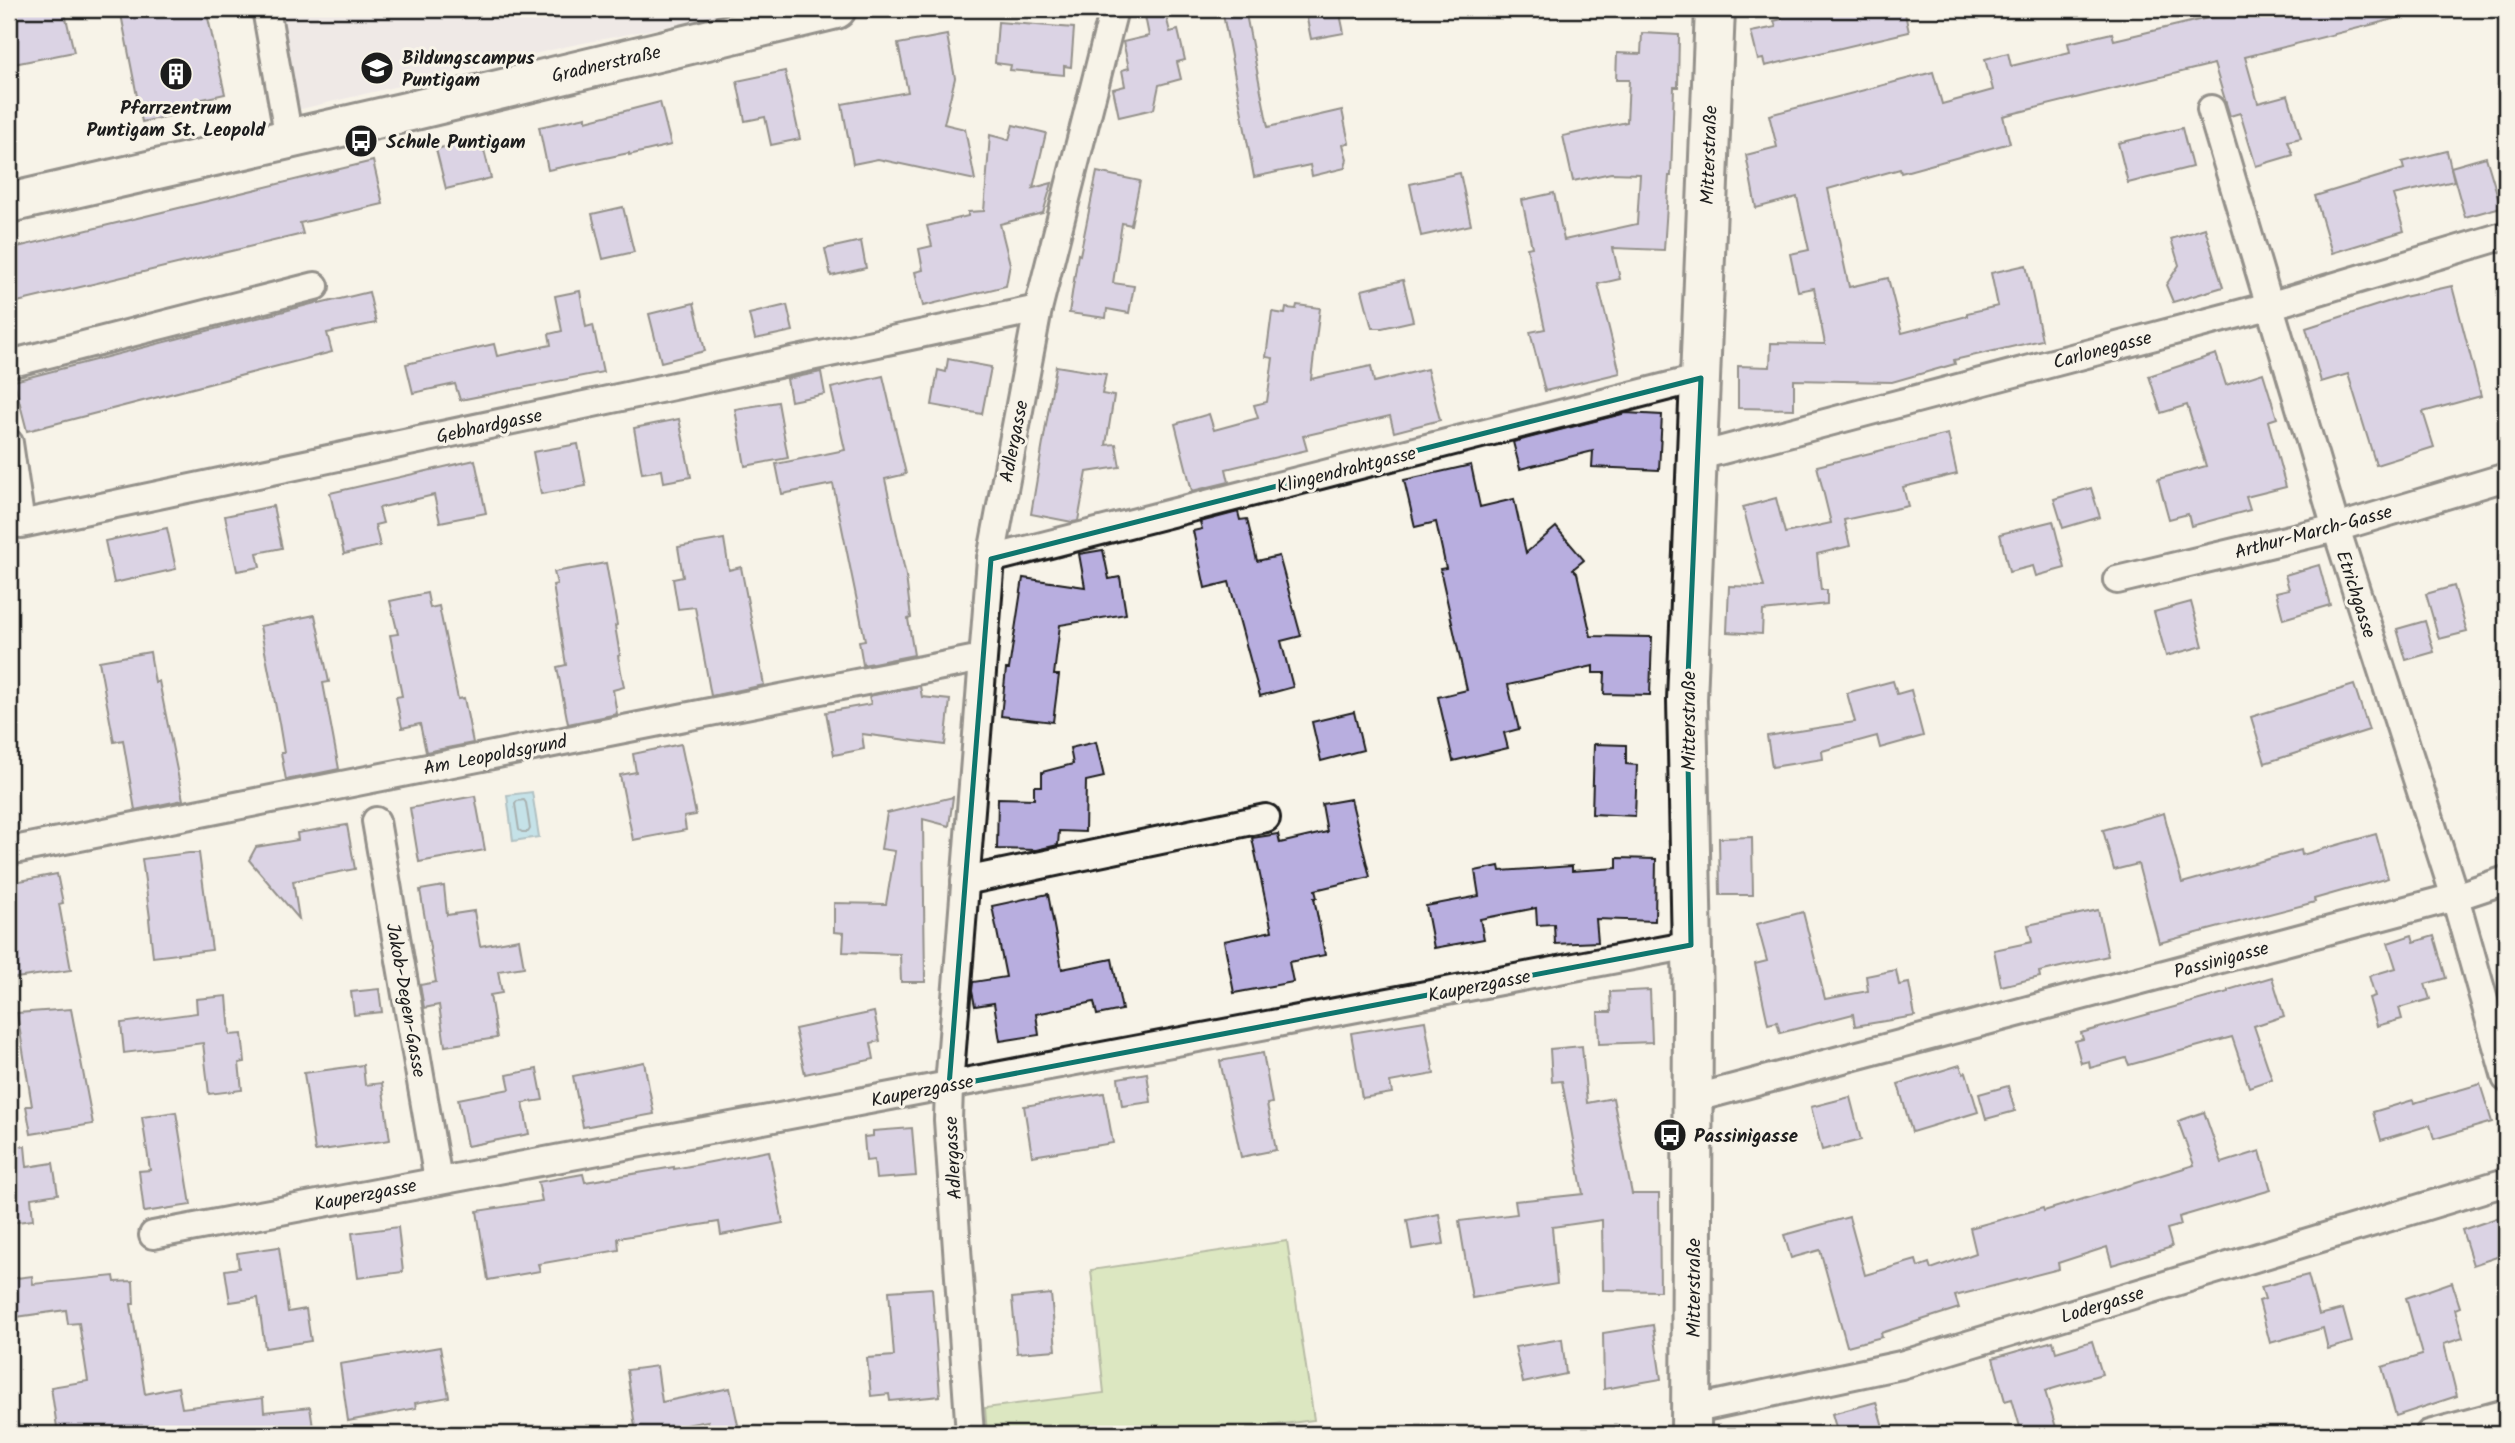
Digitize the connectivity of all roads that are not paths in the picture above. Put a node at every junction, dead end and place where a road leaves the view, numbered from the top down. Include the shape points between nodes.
1 (266, 9) edge
2 (836, 9) edge
3 (1114, 9) edge
4 (1715, 9) edge
5 (2211, 109) dead end
6 (289, 139) junction
7 (9, 203) edge
8 (2506, 235) edge
9 (314, 286) dead end
10 (2269, 306) junction
11 (1038, 309) junction
12 (9, 364) edge
13 (1701, 378) junction
14 (9, 443) edge
15 (1696, 457) junction
16 (2506, 477) edge
17 (2336, 528) junction
18 (991, 559) junction
19 (2118, 580) dead end
20 (982, 658) junction
21 (1266, 818) dead end
22 (376, 821) dead end
23 (9, 851) edge
24 (2506, 880) edge
25 (965, 881) junction
26 (2455, 897) junction
27 (1691, 945) junction
28 (2506, 1078) edge
29 (949, 1086) junction
30 (1692, 1099) junction
31 (438, 1180) junction
32 (2506, 1182) edge
33 (153, 1235) dead end
34 (2506, 1413) edge
35 (1692, 1421) edge
36 (970, 1434) edge
37 (2429, 1434) edge

1 - 6 street
2 - 6 main road, Gradnerstraße
3 - 11 street, Adlergasse
4 - 13 main road, Mitterstraße
5 - 10 street, Etrichgasse
6 - 7 main road, Gradnerstraße
8 - 10 street, Carlonegasse
9 - 12 street
10 - 15 street, Carlonegasse
10 - 17 street, Etrichgasse
11 - 14 street, Gebhardgasse via 21,524
11 - 18 street, Adlergasse
13 - 15 main road, Mitterstraße
13 - 18 street, Klingendrahtgasse
15 - 27 main road, Mitterstraße via 1687,700
16 - 17 street, Arthur-March-Gasse
17 - 19 street, Arthur-March-Gasse
17 - 26 street, Etrichgasse
18 - 20 street, Adlergasse
20 - 23 street, Am Leopoldsgrund
20 - 25 street, Adlergasse
21 - 25 street
22 - 31 street, Jakob-Degen-Gasse
24 - 26 street, Passinigasse
25 - 29 street, Adlergasse
26 - 28 street, Etrichgasse
26 - 30 street, Passinigasse
27 - 29 street, Kauperzgasse
27 - 30 main road, Mitterstraße
29 - 31 street, Kauperzgasse
29 - 36 street, Adlergasse
30 - 35 main road, Mitterstraße
31 - 33 street, Kauperzgasse
32 - 35 street, Lodergasse via 1901,1365 1709,1406
34 - 37 street

